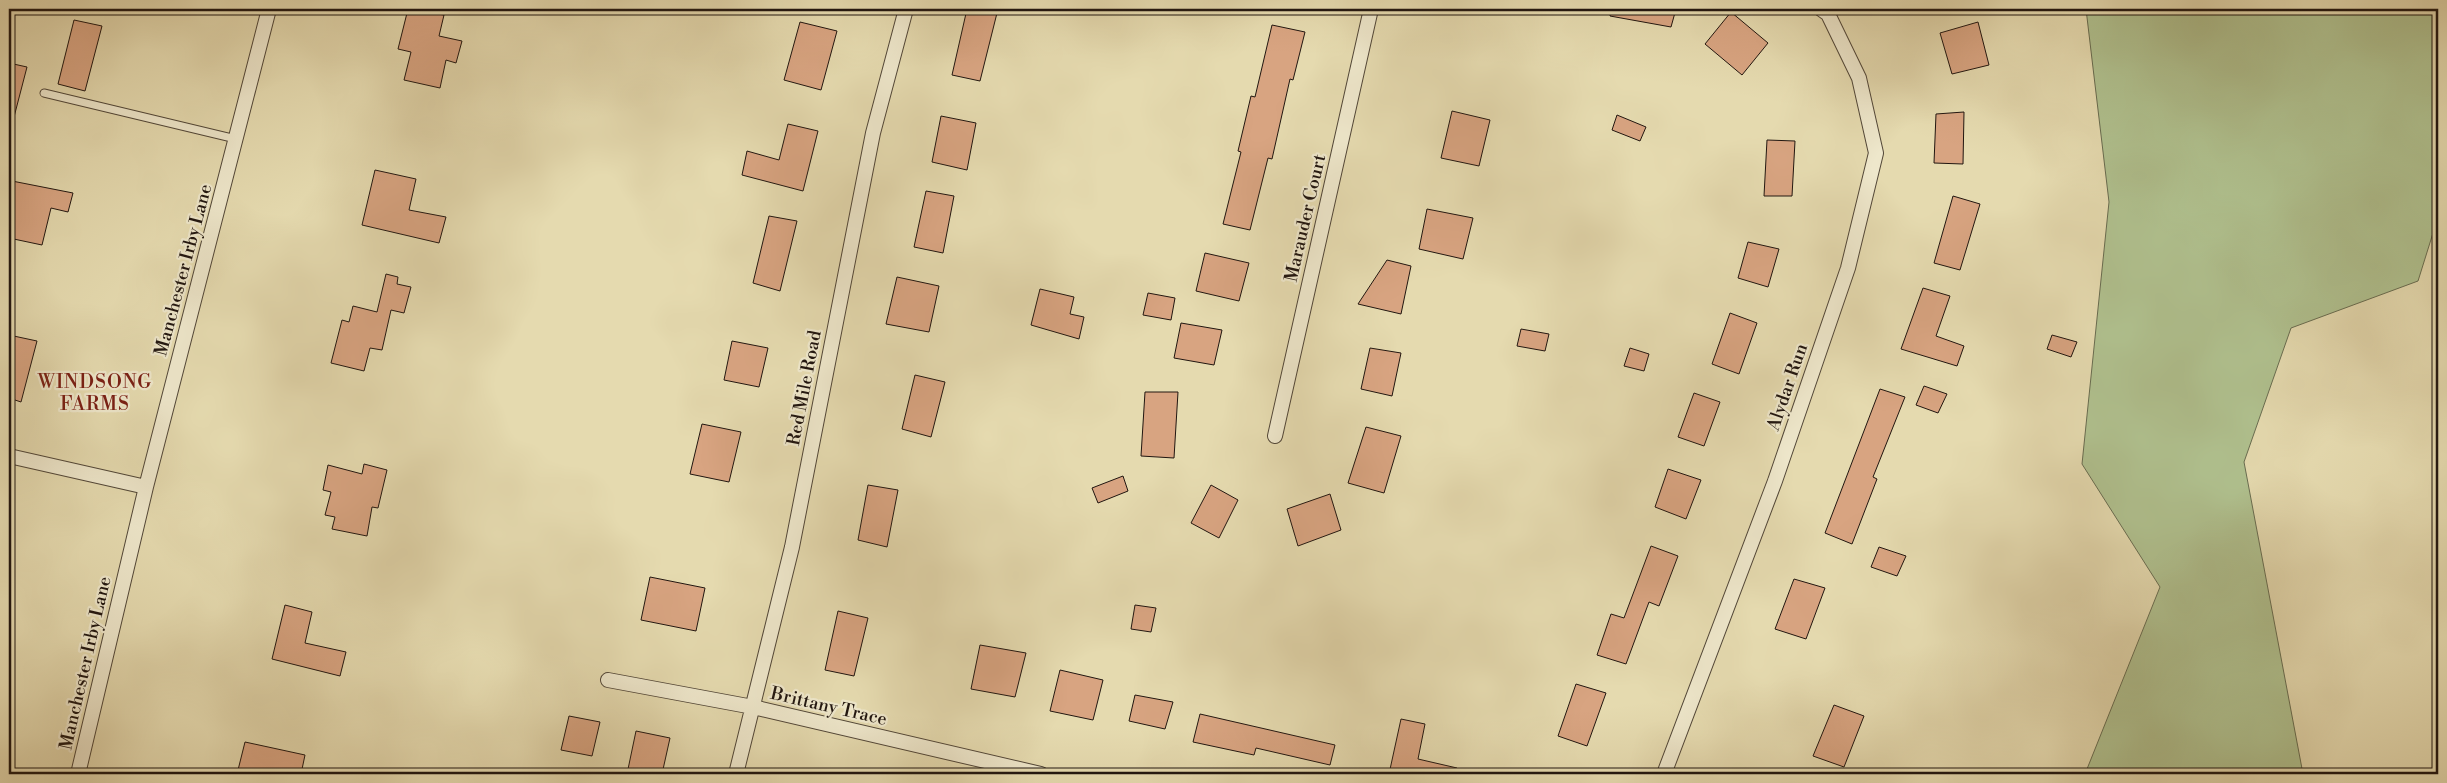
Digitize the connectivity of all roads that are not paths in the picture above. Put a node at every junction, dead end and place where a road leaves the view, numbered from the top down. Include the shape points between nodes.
1 (270, 9) edge
2 (906, 9) edge
3 (1371, 9) edge
4 (1821, 9) edge
5 (44, 93) dead end
6 (236, 139) junction
7 (1275, 436) dead end
8 (9, 456) edge
9 (146, 486) junction
10 (608, 680) dead end
11 (753, 707) junction
12 (78, 774) edge
13 (736, 774) edge
14 (1041, 774) edge
15 (1664, 774) edge

1 - 6 street, Manchester Irby Lane
2 - 11 street, Red Mile Road via 872,133 792,546
3 - 7 street, Marauder Court
4 - 15 street, Alydar Run via 1828,14 1859,78 1876,153 1848,268 1775,481
5 - 6 lane
6 - 9 street, Manchester Irby Lane
8 - 9 street
9 - 12 street, Manchester Irby Lane
10 - 11 street, Brittany Trace
11 - 13 street, Red Mile Road
11 - 14 street, Brittany Trace

